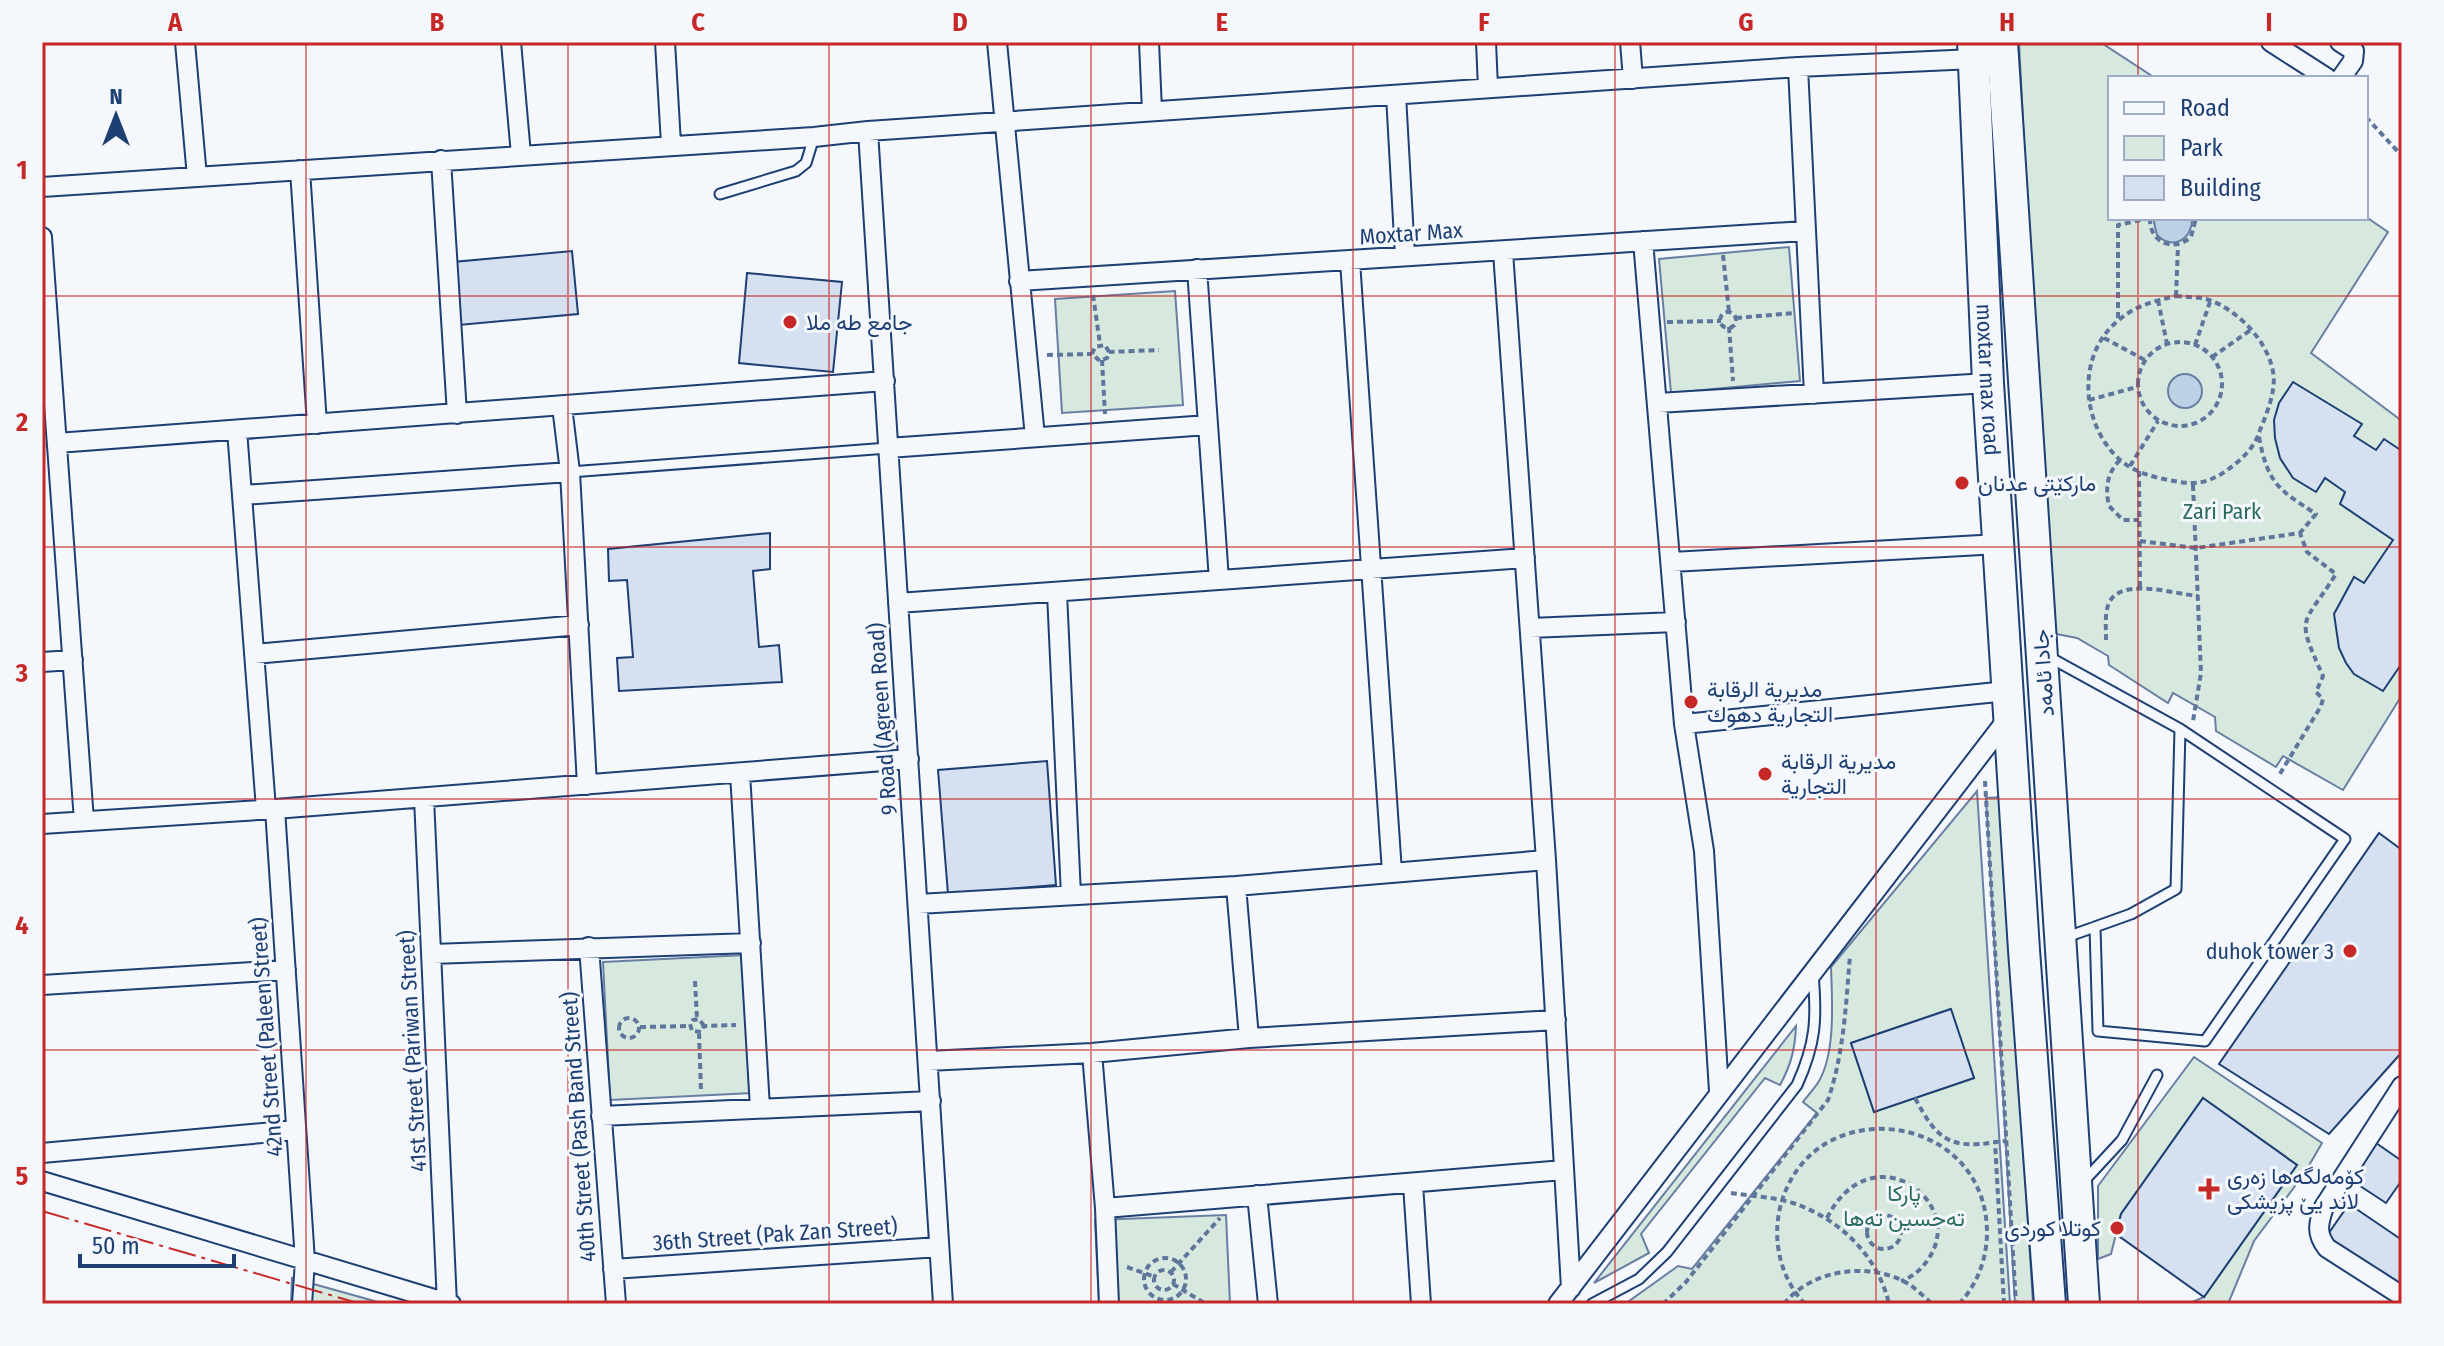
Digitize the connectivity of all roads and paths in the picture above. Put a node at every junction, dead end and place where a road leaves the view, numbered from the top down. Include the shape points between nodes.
1 (185, 42) edge
2 (511, 42) edge
3 (665, 42) edge
4 (997, 42) edge
5 (1149, 42) edge
6 (1486, 42) edge
7 (1630, 42) edge
8 (2002, 42) edge
9 (2271, 42) edge
10 (2340, 42) edge
11 (1973, 50) edge
12 (1798, 67) junction
13 (2324, 76) edge
14 (2342, 76) edge
15 (1633, 79) junction
16 (1488, 88) junction
17 (1396, 95) junction
18 (1152, 111) junction
19 (2368, 119) edge
20 (1004, 122) junction
21 (868, 131) junction
22 (814, 137) junction
23 (671, 144) junction
24 (521, 155) junction
25 (2402, 156) edge
26 (441, 160) junction
27 (300, 170) junction
28 (197, 177) junction
29 (42, 187) edge
30 (720, 194) dead end
31 (2141, 220) edge
32 (2150, 220) edge
33 (2195, 220) edge
34 (1805, 231) junction
35 (1721, 236) junction
36 (42, 237) edge
37 (1643, 241) junction
38 (2178, 245) junction
39 (1503, 252) junction
40 (1405, 256) junction
41 (1350, 261) junction
42 (1197, 269) junction
43 (1090, 275) junction
44 (44, 280) edge
45 (1019, 281) junction
46 (2176, 296) junction
47 (2158, 300) junction
48 (2210, 301) junction
49 (1729, 312) junction
50 (1811, 312) junction
51 (1736, 318) dead end
52 (2118, 320) junction
53 (1721, 321) junction
54 (1650, 322) junction
55 (1729, 327) junction
56 (2252, 329) junction
57 (2104, 338) junction
58 (1100, 344) junction
59 (2167, 344) junction
60 (2195, 345) junction
61 (1159, 350) dead end
62 (1109, 352) junction
63 (1092, 354) junction
64 (1027, 356) junction
65 (2212, 357) junction
66 (1102, 360) junction
67 (2145, 360) junction
68 (885, 381) junction
69 (1988, 383) junction
70 (2137, 387) junction
71 (1814, 394) junction
72 (1735, 399) junction
73 (2089, 400) junction
74 (1658, 403) junction
75 (562, 406) junction
76 (457, 414) junction
77 (2158, 421) junction
78 (317, 424) junction
79 (1208, 425) junction
80 (237, 430) junction
81 (1106, 432) junction
82 (2259, 436) junction
83 (1035, 437) junction
84 (57, 443) junction
85 (888, 448) junction
86 (2120, 460) junction
87 (2130, 466) junction
88 (2139, 471) junction
89 (570, 472) junction
90 (2193, 485) junction
91 (242, 495) junction
92 (2140, 520) junction
93 (2300, 533) junction
94 (2140, 541) junction
95 (1999, 544) junction
96 (2196, 548) junction
97 (1525, 558) junction
98 (1672, 562) junction
99 (1370, 569) junction
100 (1219, 580) junction
101 (2140, 588) junction
102 (1057, 593) junction
103 (2198, 596) junction
104 (898, 603) junction
105 (1676, 622) junction
106 (579, 625) junction
107 (1530, 628) junction
108 (2106, 640) dead end
109 (2042, 653) junction
110 (254, 654) junction
111 (73, 660) junction
112 (42, 662) edge
113 (2008, 704) junction
114 (1684, 724) junction
115 (2180, 729) junction
116 (2190, 735) junction
117 (909, 759) junction
118 (740, 773) junction
119 (587, 785) junction
120 (1975, 787) dead end
121 (2270, 789) junction
122 (424, 798) junction
123 (270, 809) junction
124 (84, 821) junction
125 (42, 824) edge
126 (1546, 860) junction
127 (1392, 872) junction
128 (1236, 886) junction
129 (1071, 895) junction
130 (918, 904) junction
131 (2095, 927) junction
132 (2060, 939) junction
133 (751, 943) junction
134 (589, 947) junction
135 (1850, 953) dead end
136 (432, 954) junction
137 (286, 970) junction
138 (1813, 974) junction
139 (695, 981) dead end
140 (42, 985) edge
141 (697, 1019) junction
142 (1556, 1020) junction
143 (756, 1024) junction
144 (690, 1026) junction
145 (704, 1026) junction
146 (640, 1027) junction
147 (699, 1033) junction
148 (1249, 1038) junction
149 (1092, 1053) junction
150 (928, 1061) junction
151 (2157, 1075) dead end
152 (2402, 1086) edge
153 (701, 1091) dead end
154 (1719, 1091) junction
155 (1915, 1098) dead end
156 (931, 1101) junction
157 (760, 1108) junction
158 (601, 1116) junction
159 (296, 1130) junction
160 (1942, 1138) junction
161 (2007, 1141) junction
162 (1936, 1142) junction
163 (1995, 1142) junction
164 (42, 1153) edge
165 (1564, 1170) junction
166 (42, 1181) edge
167 (1413, 1184) junction
168 (1717, 1190) junction
169 (2077, 1190) junction
170 (1248, 1196) junction
171 (1755, 1197) junction
172 (1782, 1201) junction
173 (1105, 1208) junction
174 (1827, 1218) junction
175 (1873, 1245) junction
176 (939, 1247) junction
177 (1863, 1249) junction
178 (305, 1261) junction
179 (1179, 1263) junction
180 (1124, 1266) dead end
181 (613, 1269) junction
182 (1171, 1272) junction
183 (1877, 1272) junction
184 (1144, 1273) junction
185 (1155, 1277) junction
186 (1901, 1281) junction
187 (1173, 1284) junction
188 (1571, 1288) junction
189 (1183, 1290) junction
190 (1794, 1292) junction
191 (2402, 1296) edge
192 (302, 1304) edge
193 (449, 1304) edge
194 (616, 1304) edge
195 (943, 1304) edge
196 (1109, 1304) edge
197 (1206, 1304) edge
198 (1268, 1304) edge
199 (1421, 1304) edge
200 (1558, 1304) edge
201 (1592, 1304) edge
202 (1663, 1304) edge
203 (1784, 1304) edge
204 (1805, 1304) edge
205 (1889, 1304) edge
206 (1932, 1304) edge
207 (1959, 1304) edge
208 (2004, 1304) edge
209 (2016, 1304) edge
210 (2050, 1304) edge
211 (2084, 1304) edge

1 - 28 street
2 - 24 street
3 - 23 street
4 - 20 street
5 - 18 street
6 - 16 street
7 - 15 street
8 - 109 main road, جادا ئامەد
9 - 13 street
10 - 14 street via 2354,51
11 - 12 street
11 - 69 main road, moxtar max road
12 - 15 street
12 - 34 street
15 - 16 street
16 - 17 street
17 - 18 street
17 - 40 street
18 - 20 street
19 - 25 path
20 - 21 street
20 - 45 street
21 - 22 street
21 - 68 street, 9 Road (Agreen Road)
22 - 23 street
22 - 30 lane via 806,163 796,171
23 - 24 street
24 - 26 street
26 - 27 street
26 - 76 street
27 - 28 street
27 - 78 street
28 - 29 street
31 - 52 path via 2118,225
32 - 38 path via 2157,239
33 - 38 path via 2191,237
34 - 35 street, Moxtar Max
34 - 50 street
35 - 37 street, Moxtar Max
35 - 49 path
36 - 44 street
37 - 39 street, Moxtar Max
37 - 54 street
38 - 46 path
39 - 40 street, Moxtar Max
39 - 97 street
40 - 41 street, Moxtar Max
41 - 42 street, Moxtar Max
41 - 99 street
42 - 43 street, Moxtar Max
42 - 79 street
43 - 45 street, Moxtar Max
43 - 58 path
44 - 84 street
45 - 64 street
46 - 47 path
46 - 48 path
47 - 52 path
47 - 59 path
48 - 56 path via 2234,312
48 - 60 path
49 - 53 path
49 - 55 path via 1736,320
50 - 51 path
50 - 71 street
52 - 57 path
53 - 54 path
53 - 55 path
54 - 74 street
55 - 72 path
56 - 65 path
56 - 82 path via 2269,359 2274,388
57 - 67 path
57 - 73 path via 2088,374
58 - 62 path
58 - 63 path
59 - 60 path
59 - 67 path
60 - 65 path
61 - 62 path
62 - 66 path
63 - 64 path
63 - 66 path
64 - 83 street
65 - 77 path via 2222,389 2210,414 2185,426
66 - 81 path
67 - 70 path
68 - 75 street
68 - 85 street, 9 Road (Agreen Road)
69 - 71 street
69 - 95 main road, moxtar max road
70 - 73 path
70 - 77 path via 2140,400
71 - 72 street
72 - 74 street
73 - 86 path via 2100,435
74 - 98 street
75 - 76 street
75 - 89 street
76 - 78 street
77 - 87 path
78 - 80 street
79 - 81 street
79 - 100 street
80 - 84 street
80 - 91 street, 42nd Street (Paleen Street)
81 - 83 street
82 - 90 path via 2235,465
82 - 93 path via 2277,486 2316,514
83 - 85 street
84 - 111 street
85 - 89 lane
85 - 104 street, 9 Road (Agreen Road)
86 - 87 path
86 - 92 path via 2109,476 2109,506 2123,520
87 - 88 path
88 - 90 path
88 - 92 path
89 - 91 street
89 - 106 street
90 - 96 path
91 - 110 street, 42nd Street (Paleen Street)
92 - 94 path
93 - 96 path
93 - 121 path via 2307,552 2336,574 2308,613 2303,631 2323,676 2316,692 2323,699
94 - 96 path
94 - 101 path
95 - 98 street
95 - 113 main road, moxtar max road
96 - 103 path
97 - 99 street
97 - 107 street
98 - 105 street
99 - 100 street
99 - 127 street
100 - 102 street
101 - 103 path
101 - 108 path via 2112,596 2106,609
102 - 104 street
102 - 129 street
103 - 116 path via 2201,673
104 - 117 street, 9 Road (Agreen Road)
105 - 107 street
105 - 114 street
106 - 110 street
106 - 119 street
107 - 126 street
109 - 115 lane
109 - 132 main road, جادا ئامەد
110 - 123 street, 42nd Street (Paleen Street)
111 - 112 street
111 - 124 street
113 - 114 street
113 - 138 street
113 - 210 main road, جادا ئامەد
114 - 154 street via 1704,851
115 - 116 lane
115 - 131 lane via 2176,889
116 - 121 lane
117 - 118 street
117 - 130 street, 9 Road (Agreen Road)
118 - 119 street
118 - 133 street
119 - 122 street
120 - 161 path via 1984,774
121 - 131 lane via 2345,839 2205,1041 2098,1031
122 - 123 street
122 - 136 street, 41st Street (Pariwan Street)
123 - 124 street
123 - 137 street, 42nd Street (Paleen Street)
124 - 125 street
126 - 127 street
126 - 142 street
127 - 128 street
128 - 129 street
128 - 148 street
129 - 130 street
130 - 150 street, 9 Road (Agreen Road)
131 - 132 lane
132 - 169 main road, جادا ئامەد
133 - 134 street
133 - 143 street
134 - 136 street
134 - 158 street, 40th Street (Pash Band Street)
135 - 171 path via 1840,1058 1828,1100
136 - 193 street, 41st Street (Pariwan Street)
137 - 140 street
137 - 159 street, 42nd Street (Paleen Street)
138 - 154 street
138 - 168 lane via 1811,1055 1797,1085
139 - 141 path
141 - 144 path
141 - 145 path
142 - 148 street
142 - 165 street
143 - 145 path
143 - 157 street
144 - 146 path
144 - 147 path
145 - 147 path
146 - 146 path via 626,1018 619,1029 631,1038
147 - 153 path
148 - 149 street
149 - 150 street
149 - 173 street
150 - 156 street, 9 Road (Agreen Road)
151 - 169 lane via 2122,1140
152 - 191 street via 2318,1224 2327,1248
154 - 188 street
155 - 160 path
156 - 157 street
156 - 176 street, 9 Road (Agreen Road)
157 - 158 street
158 - 181 street, 40th Street (Pash Band Street)
159 - 164 street
159 - 178 street, 42nd Street (Paleen Street)
160 - 162 path
160 - 163 path via 1959,1145
161 - 163 path
161 - 209 path
162 - 172 path via 1903,1129 1868,1128 1834,1138 1805,1159
162 - 207 path via 1960,1161 1977,1186 1986,1216 1987,1247 1978,1276
163 - 208 path
165 - 167 street
165 - 188 street
166 - 178 street
167 - 170 street
167 - 199 street
168 - 171 path
168 - 201 lane via 1639,1279
169 - 211 main road, جادا ئامەد
170 - 173 street
170 - 179 path
170 - 198 street
171 - 172 path
171 - 202 path
172 - 174 path
172 - 190 path via 1776,1222 1779,1257
173 - 196 street
174 - 177 path
174 - 186 path via 1846,1190 1861,1180 1897,1178 1914,1186 1927,1199 1937,1234 1923,1268
175 - 175 path via 1883,1249 1898,1242 1901,1231 1896,1221 1887,1216 1872,1220 1867,1230
175 - 177 path
176 - 181 street, 36th Street (Pak Zan Street)
176 - 195 street, 9 Road (Agreen Road)
177 - 183 path
178 - 192 street, 42nd Street (Paleen Street)
178 - 193 street
179 - 182 path
179 - 184 path via 1161,1258
179 - 189 path via 1187,1278
180 - 184 path
181 - 194 street, 40th Street (Pash Band Street)
182 - 185 path via 1161,1270
182 - 187 path
183 - 186 path
183 - 190 path via 1849,1271
183 - 205 path
184 - 185 path
184 - 189 path via 1147,1291 1156,1298 1171,1299
185 - 187 path via 1163,1290
186 - 206 path
187 - 189 path
188 - 200 street
189 - 197 path
190 - 203 path
190 - 204 path

